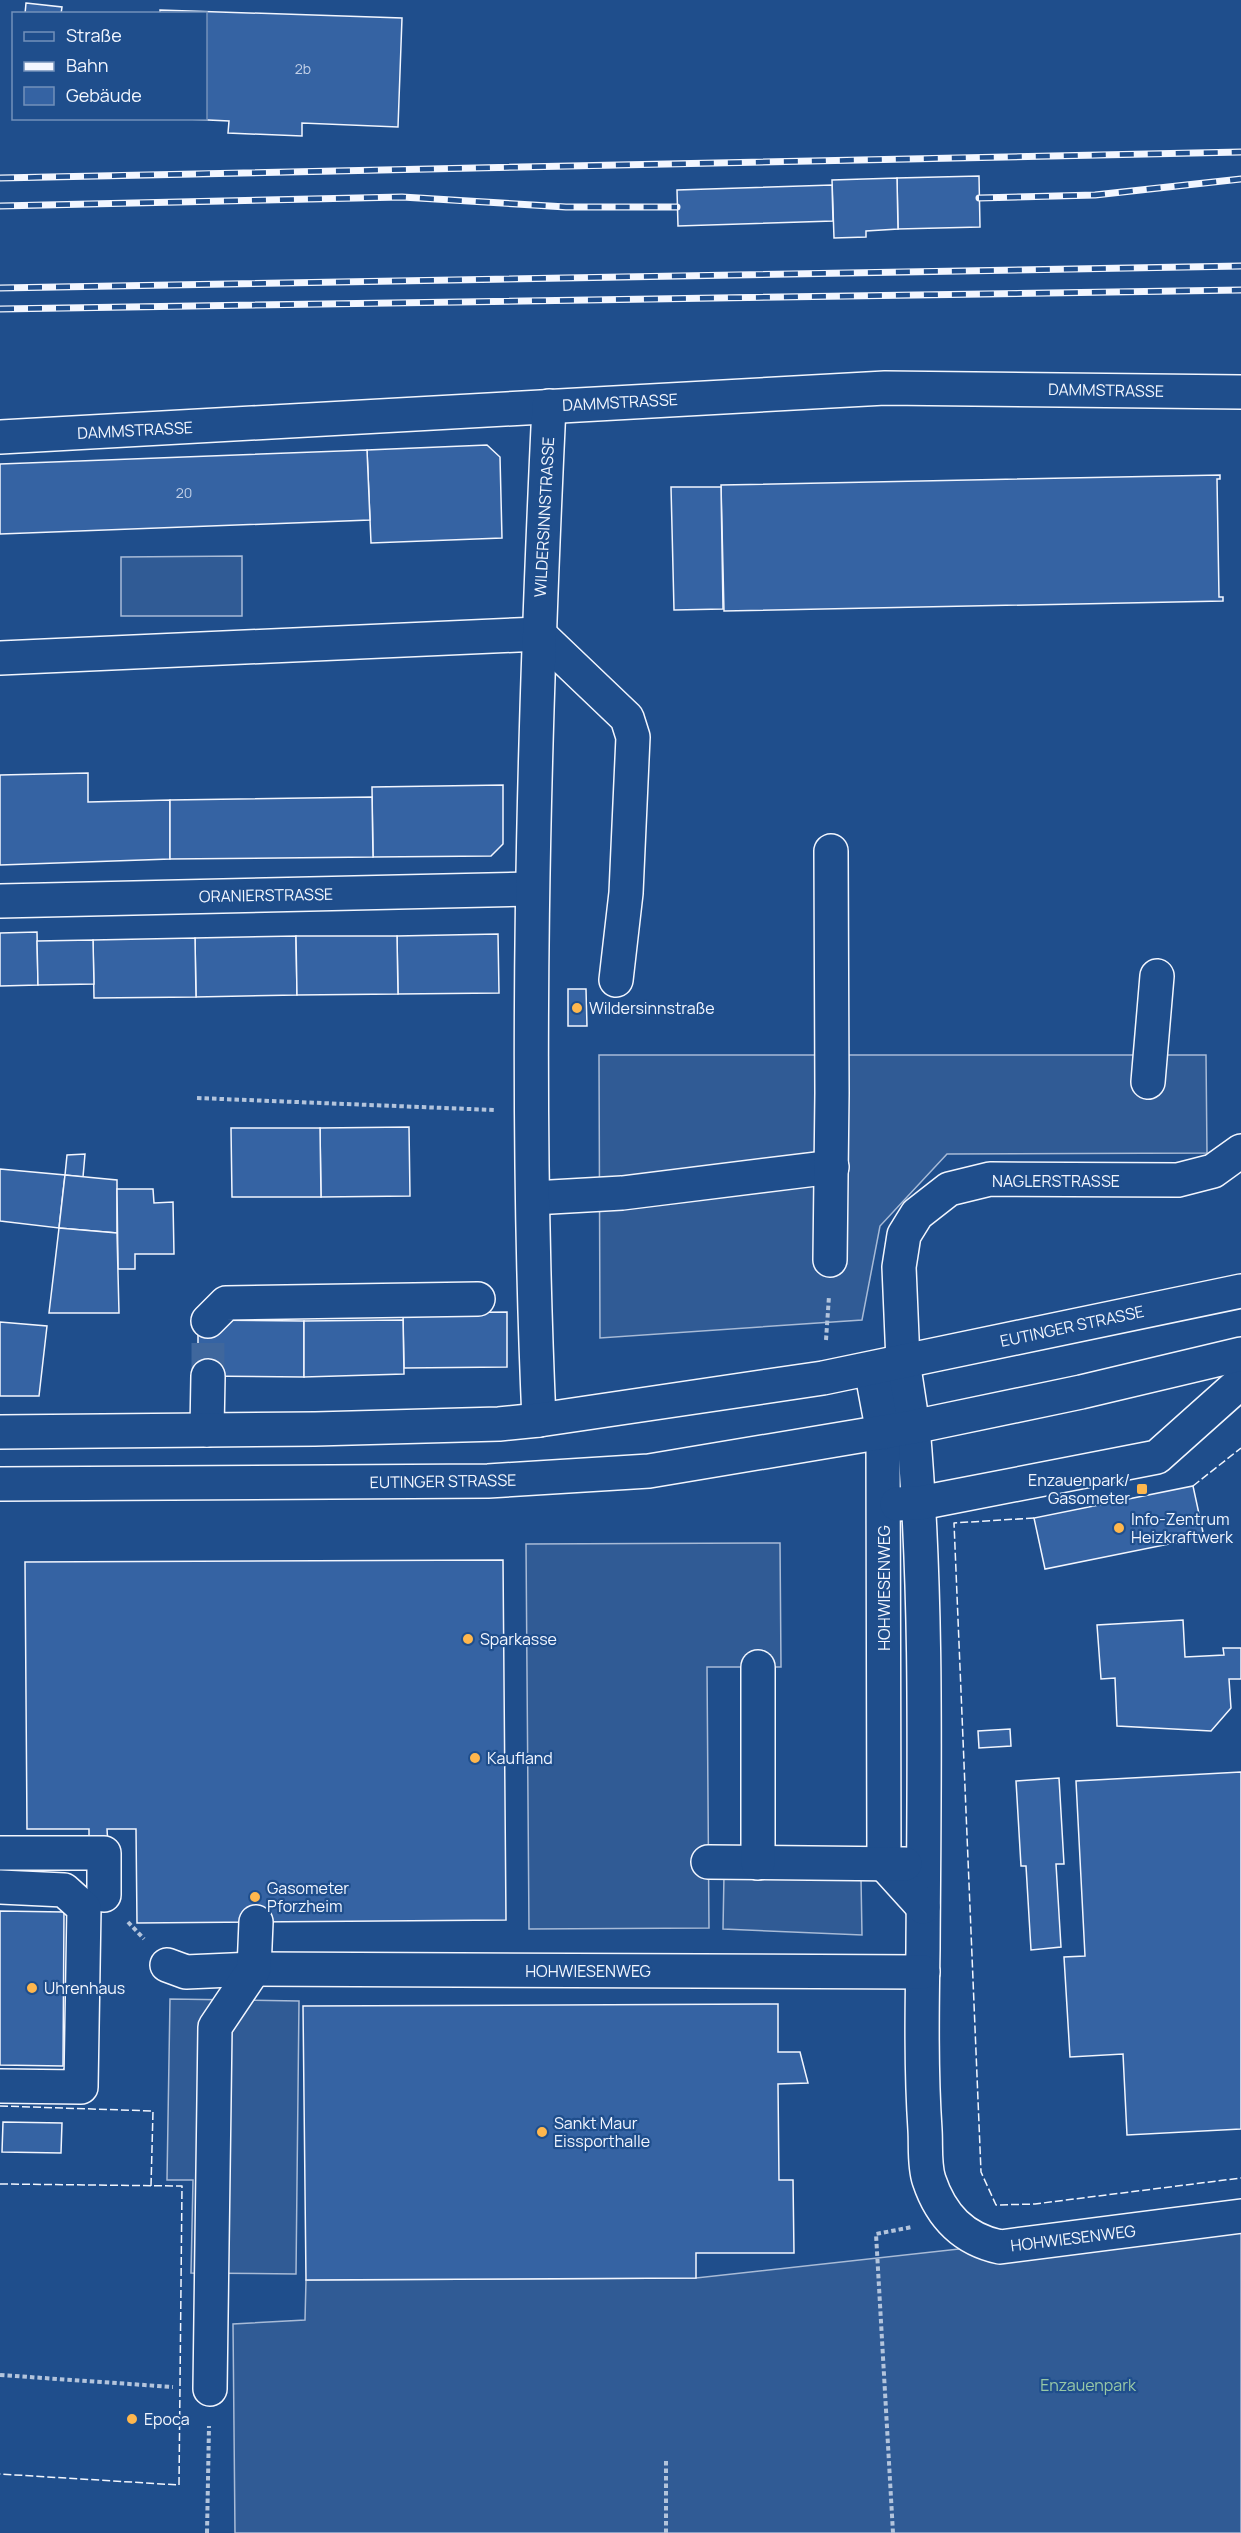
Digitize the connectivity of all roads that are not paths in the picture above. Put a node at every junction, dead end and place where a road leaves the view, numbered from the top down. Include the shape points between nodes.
1 (1241, 392) edge
2 (549, 406) junction
3 (0, 437) edge
4 (538, 634) junction
5 (0, 658) edge
6 (831, 851) dead end
7 (531, 889) junction
8 (0, 902) edge
9 (1157, 976) dead end
10 (616, 980) dead end
11 (1148, 1082) dead end
12 (1241, 1151) edge
13 (832, 1167) junction
14 (533, 1198) junction
15 (830, 1260) road end
16 (1241, 1291) edge
17 (478, 1299) dead end
18 (208, 1321) dead end
19 (1241, 1354) edge
20 (903, 1361) junction
21 (871, 1369) junction
22 (208, 1376) tunnel mouth
23 (1241, 1382) edge
24 (539, 1420) junction
25 (207, 1430) junction
26 (898, 1430) junction
27 (0, 1432) edge
28 (0, 1484) edge
29 (920, 1503) junction
30 (884, 1506) junction
31 (758, 1667) dead end
32 (0, 1853) edge
33 (708, 1862) dead end
34 (758, 1863) junction
35 (884, 1864) junction
36 (924, 1864) junction
37 (0, 1887) edge
38 (104, 1895) road end
39 (923, 1907) junction
40 (256, 1922) dead end
41 (167, 1965) road end
42 (254, 1969) junction
43 (923, 1972) junction
44 (0, 2086) edge
45 (1241, 2216) edge
46 (210, 2389) road end

1 - 2 street, DAMMSTRASSE via 885,388
2 - 3 street, DAMMSTRASSE
2 - 4 street, WILDERSINNSTRASSE
4 - 5 street
4 - 7 street, WILDERSINNSTRASSE
4 - 10 street via 627,718 633,737 626,893
6 - 13 street
7 - 8 street, ORANIERSTRASSE
7 - 14 street, WILDERSINNSTRASSE
9 - 11 street
12 - 20 street, NAGLERSTRASSE via 1213,1171 1178,1180 1001,1179 949,1189 916,1214 904,1235 899,1267
13 - 14 street via 622,1193
13 - 15 street
14 - 24 street, WILDERSINNSTRASSE via 525,1297
16 - 20 street, EUTINGER STRASSE
17 - 18 street via 226,1303
19 - 26 street, EUTINGER STRASSE
20 - 21 street, EUTINGER STRASSE
20 - 26 street
21 - 24 street, EUTINGER STRASSE
21 - 26 street
22 - 25 street
23 - 29 street via 1157,1457
24 - 25 street, EUTINGER STRASSE via 476,1425
25 - 27 street, EUTINGER STRASSE
26 - 28 street, EUTINGER STRASSE via 703,1463 602,1475 488,1481
26 - 29 street, HOHWIESENWEG
26 - 30 street, HOHWIESENWEG
29 - 30 street
29 - 36 street, HOHWIESENWEG
30 - 35 street, HOHWIESENWEG
31 - 34 street
32 - 38 street via 104,1853
33 - 34 street
34 - 35 street
35 - 36 street
35 - 39 street
36 - 39 street, HOHWIESENWEG
37 - 44 street via 64,1890 84,1908 81,2087
39 - 43 street, HOHWIESENWEG
40 - 42 street
41 - 42 street, HOHWIESENWEG via 186,1972
42 - 43 street, HOHWIESENWEG
42 - 46 street via 215,2027
43 - 45 street, HOHWIESENWEG via 922,2083 928,2177 948,2219 971,2237 1000,2247

